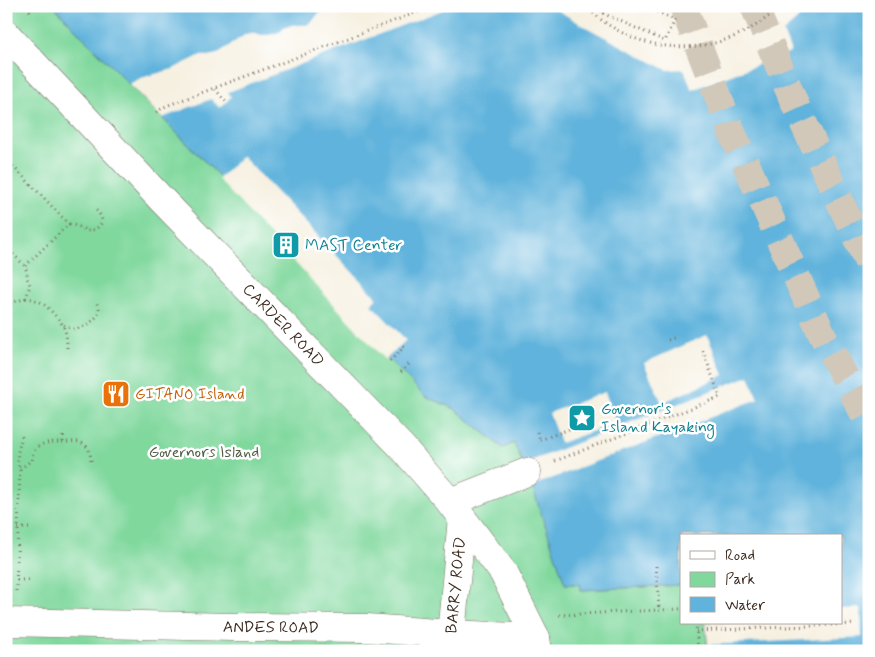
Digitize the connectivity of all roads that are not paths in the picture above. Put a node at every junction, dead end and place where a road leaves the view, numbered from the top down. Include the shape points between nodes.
1 (6, 34) edge
2 (527, 472) road end
3 (456, 510) junction
4 (11, 610) edge
5 (533, 635) edge
6 (450, 642) edge

1 - 3 street, CARDER ROAD via 401,446
2 - 3 street
3 - 5 street, CARDER ROAD via 503,572
3 - 6 street, BARRY ROAD
4 - 6 street, ANDES ROAD via 223,627 367,628
5 - 6 street, ANDES ROAD

